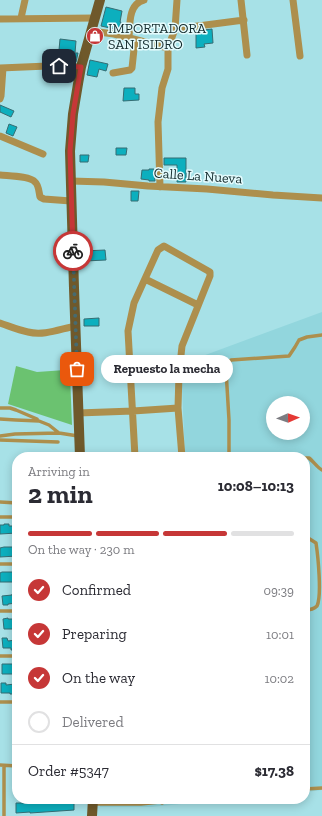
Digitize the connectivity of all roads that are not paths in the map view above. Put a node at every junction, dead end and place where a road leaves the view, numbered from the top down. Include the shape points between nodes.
1 (24, 0) edge
2 (100, 0) edge
3 (144, 0) edge
4 (177, 0) edge
5 (241, 0) edge
6 (293, 0) edge
7 (21, 18) junction
8 (95, 18) junction
9 (0, 19) edge
10 (244, 20) junction
11 (175, 29) junction
12 (91, 31) junction
13 (132, 39) junction
14 (168, 48) junction
15 (247, 55) dead end
16 (300, 56) dead end
17 (81, 67) junction
18 (2, 68) edge
19 (113, 73) dead end
20 (0, 99) edge
21 (0, 136) edge
22 (43, 154) dead end
23 (0, 176) edge
24 (71, 182) junction
25 (160, 187) junction
26 (322, 198) edge
27 (72, 201) junction
28 (145, 279) junction
29 (198, 305) junction
30 (0, 323) edge
31 (76, 326) junction
32 (322, 335) edge
33 (0, 408) edge
34 (178, 408) junction
35 (133, 411) junction
36 (78, 413) junction
37 (0, 419) edge
38 (39, 421) junction
39 (59, 433) junction
40 (0, 436) edge
41 (79, 436) junction
42 (0, 440) edge
43 (58, 442) dead end
44 (80, 452) edge
45 (135, 452) edge
46 (182, 452) edge
47 (229, 452) edge
48 (310, 459) edge
49 (322, 470) edge
50 (0, 502) edge
51 (12, 502) edge
52 (0, 517) edge
53 (12, 517) edge
54 (310, 539) edge
55 (0, 564) edge
56 (12, 564) edge
57 (322, 571) edge
58 (310, 609) edge
59 (0, 611) edge
60 (12, 611) edge
61 (0, 656) edge
62 (12, 656) edge
63 (0, 702) edge
64 (12, 702) edge
65 (2, 766) edge
66 (322, 788) edge
67 (310, 789) edge
68 (93, 804) edge
69 (4, 816) edge
70 (92, 816) edge

1 - 7 street
2 - 8 main road
3 - 13 street via 136,4 132,13
4 - 11 street
5 - 10 street
6 - 16 street
7 - 8 street
7 - 9 street
8 - 12 main road
10 - 11 street
10 - 15 street
11 - 14 street
12 - 13 street
12 - 17 main road
13 - 14 street
13 - 19 street via 132,68
14 - 25 street via 168,69 162,88 158,122
17 - 18 street
17 - 24 main road via 73,114
18 - 20 street
21 - 22 street
23 - 27 street via 35,181 40,197 44,199
24 - 25 street, Calle La Nueva
24 - 27 main road
25 - 26 street, Calle La Nueva
27 - 31 main road
28 - 29 street
28 - 29 street via 158,250 164,246 210,272
28 - 35 street via 134,302 128,331
29 - 34 street via 182,346
30 - 31 street via 38,333
31 - 36 main road
32 - 47 lane via 299,340 289,356 231,360 227,364
33 - 38 lane via 16,410
34 - 35 street
34 - 46 street
35 - 36 street
35 - 45 street
36 - 41 main road
37 - 38 lane
38 - 39 lane via 49,424
39 - 40 lane
39 - 41 lane
41 - 44 main road
42 - 43 lane
48 - 49 lane
50 - 51 lane
52 - 53 lane
54 - 57 lane via 316,543
55 - 56 lane
57 - 58 lane via 321,598 317,606
59 - 60 lane
61 - 62 lane
63 - 64 lane
65 - 69 lane
66 - 67 lane
68 - 70 main road

